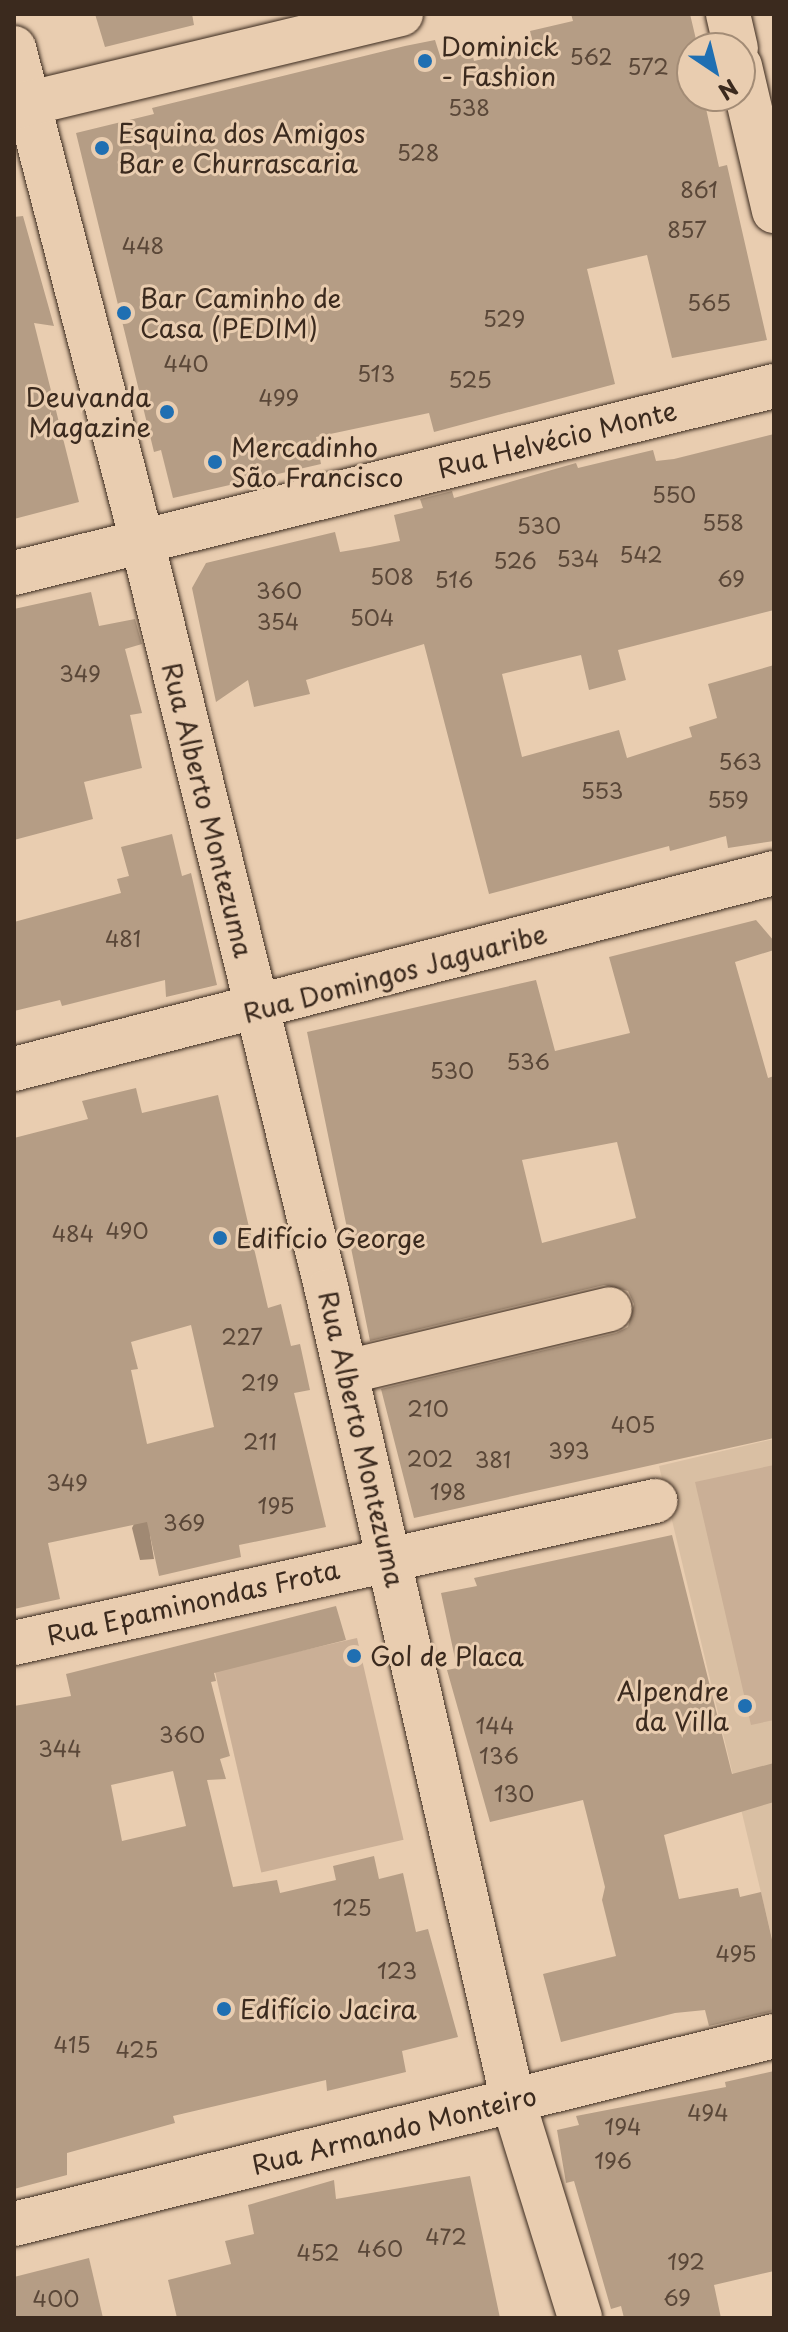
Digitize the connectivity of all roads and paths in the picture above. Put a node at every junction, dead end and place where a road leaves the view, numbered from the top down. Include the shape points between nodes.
1 (401, 14) edge
2 (14, 48) edge
3 (20, 105) edge
4 (751, 112) edge
5 (774, 211) edge
6 (774, 386) edge
7 (142, 541) junction
8 (14, 573) edge
9 (774, 873) edge
10 (257, 1010) junction
11 (14, 1069) edge
12 (610, 1309) dead end
13 (346, 1372) junction
14 (655, 1501) dead end
15 (390, 1556) junction
16 (14, 1643) edge
17 (774, 2036) edge
18 (513, 2101) junction
19 (14, 2224) edge
20 (580, 2318) edge

1 - 3 street
2 - 3 street, Rua Alberto Montezuma
3 - 7 street, Rua Alberto Montezuma
4 - 5 street
6 - 7 street, Rua Helvécio Monte
7 - 8 street, Rua Helvécio Monte
7 - 10 street, Rua Alberto Montezuma
9 - 10 street, Rua Domingos Jaguaribe
10 - 11 street, Rua Domingos Jaguaribe
10 - 13 street, Rua Alberto Montezuma
12 - 13 street
13 - 15 street, Rua Alberto Montezuma
14 - 15 street, Rua Epaminondas Frota
15 - 16 street, Rua Epaminondas Frota
15 - 18 street, Rua Alberto Montezuma
17 - 18 street, Rua Armando Monteiro
18 - 19 street, Rua Armando Monteiro
18 - 20 street, Rua Alberto Montezuma

